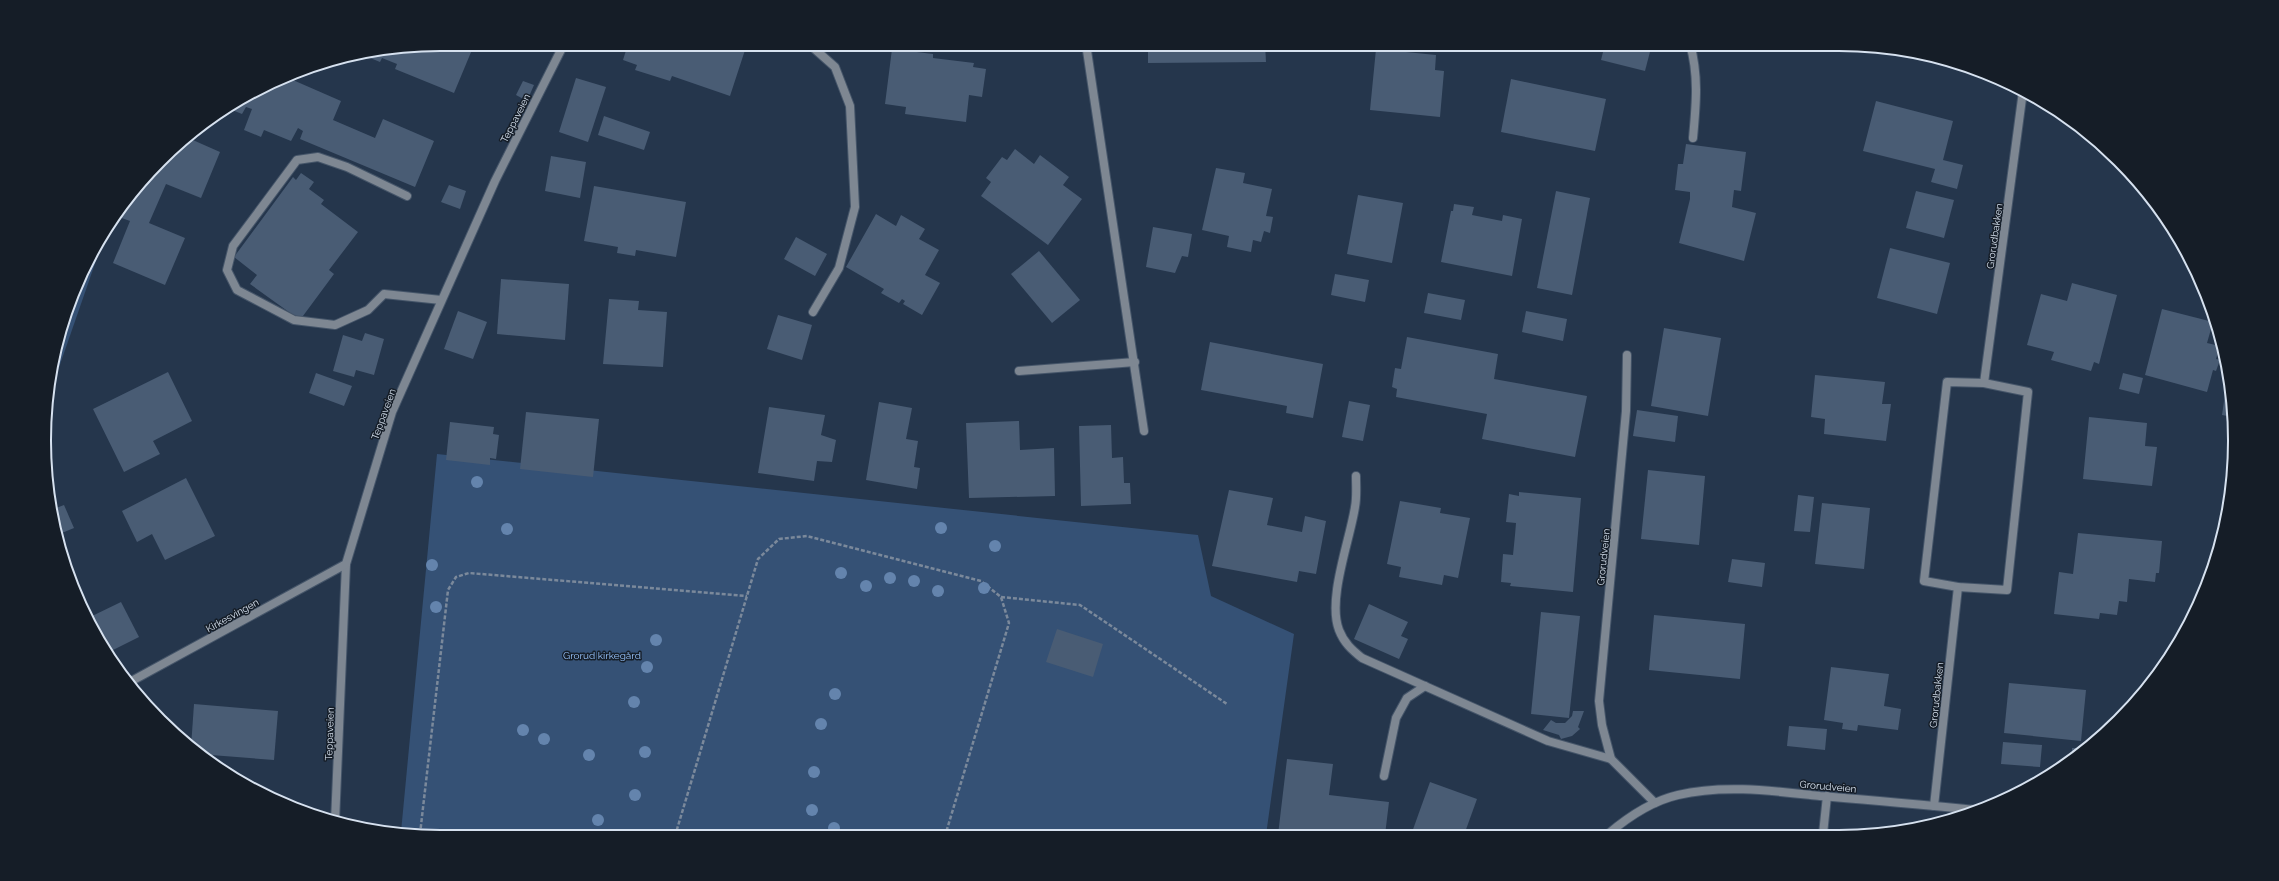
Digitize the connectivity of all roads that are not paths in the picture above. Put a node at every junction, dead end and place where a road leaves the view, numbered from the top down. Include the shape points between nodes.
1 (560, 51) edge
2 (817, 51) edge
3 (1087, 51) edge
4 (1692, 51) edge
5 (2022, 97) edge
6 (1693, 138) dead end
7 (407, 196) dead end
8 (441, 300) junction
9 (813, 312) dead end
10 (1627, 355) dead end
11 (1135, 362) junction
12 (1019, 371) dead end
13 (1984, 383) junction
14 (1144, 431) dead end
15 (1356, 476) dead end
16 (346, 564) junction
17 (1958, 587) junction
18 (133, 680) edge
19 (1425, 686) junction
20 (1611, 759) junction
21 (1384, 776) dead end
22 (1827, 796) junction
23 (1655, 803) junction
24 (1934, 806) junction
25 (1964, 809) edge
26 (335, 815) edge
27 (1613, 830) edge
28 (1824, 830) edge

1 - 8 street, Teppaveien via 495,181
2 - 9 street via 835,67 850,106 855,207 839,268
3 - 11 street
4 - 6 street via 1696,66 1698,96
5 - 13 street, Grorudbakken
7 - 8 street via 347,167 318,158 297,160 233,246 227,270 237,290 294,320 335,326 368,310 384,294
8 - 16 street, Teppaveien via 392,412
10 - 20 street, Grorudveien via 1626,411 1599,701 1602,726
11 - 12 street
11 - 14 street
13 - 17 street via 1947,382 1924,581
13 - 17 street via 2028,392 2007,590
15 - 19 street, Grorudveien via 1355,506 1335,608 1339,629 1348,647 1362,658
16 - 18 street, Kirkesvingen
16 - 26 street, Teppaveien
17 - 24 street, Grorudbakken
19 - 20 street, Grorudveien via 1548,741
19 - 21 street via 1407,698 1396,718
20 - 23 street, Grorudveien
22 - 23 street, Grorudveien via 1709,790 1678,795
22 - 24 street, Grorudveien
22 - 28 street
23 - 27 street, Grorudveien
24 - 25 street, Grorudveien

